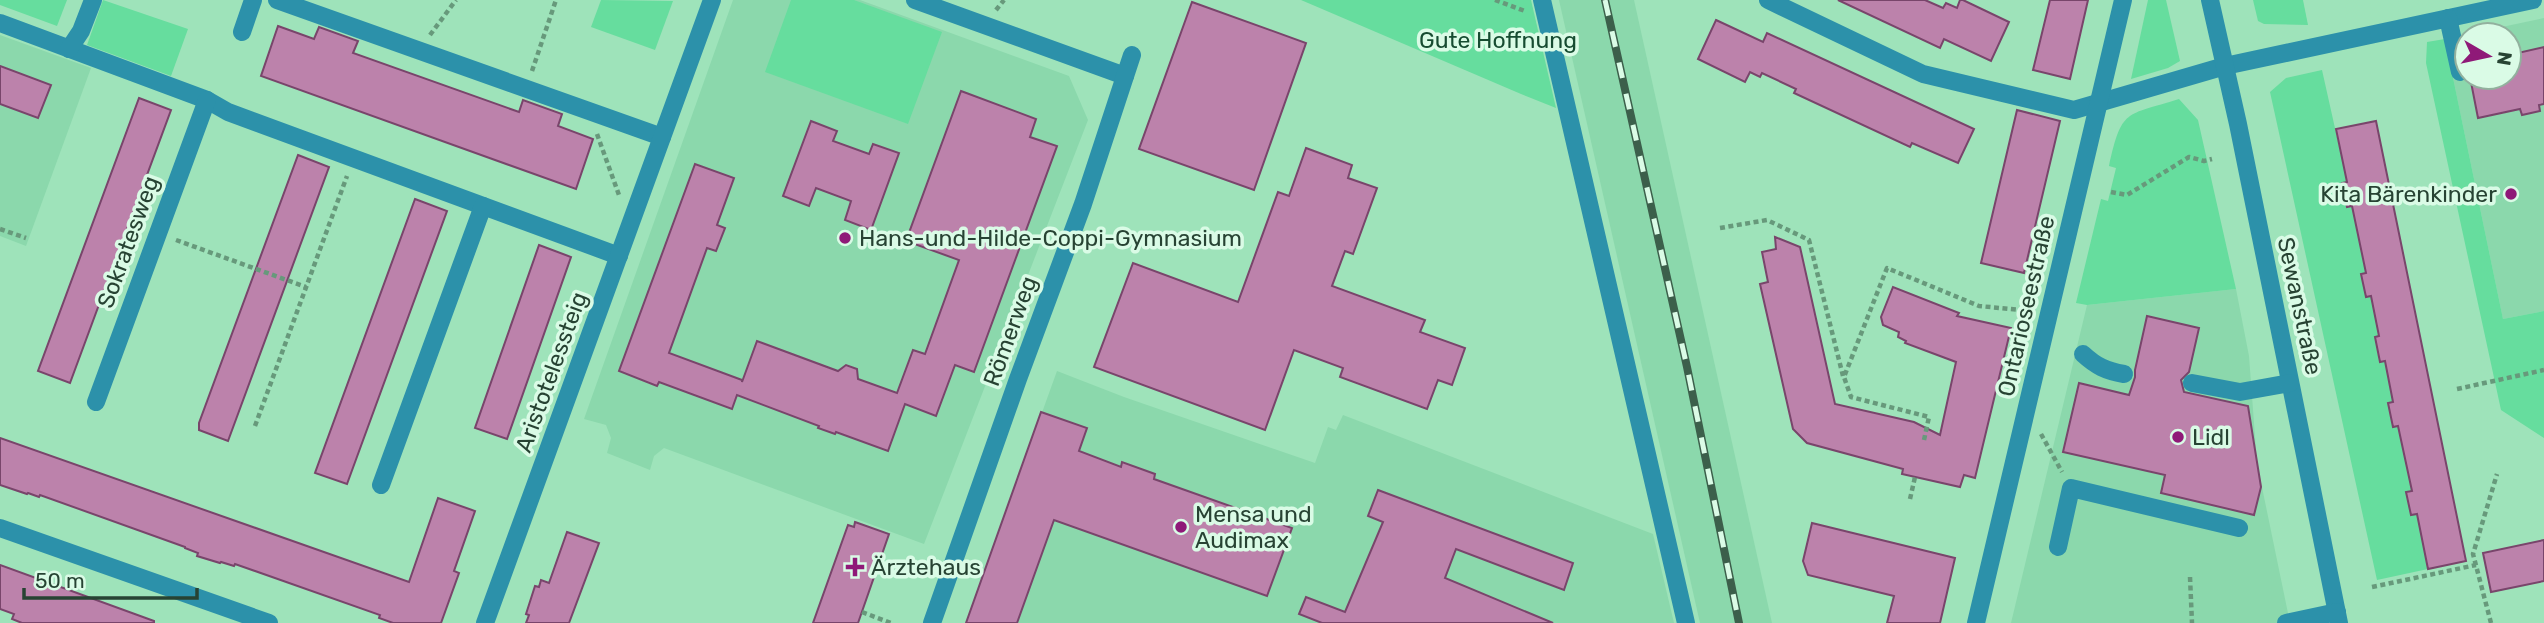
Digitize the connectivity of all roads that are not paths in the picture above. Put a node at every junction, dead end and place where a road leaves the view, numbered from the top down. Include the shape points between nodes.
1 (93, 0) edge
2 (253, 0) edge
3 (277, 0) edge
4 (712, 0) edge
5 (915, 0) edge
6 (1542, 0) edge
7 (1768, 0) edge
8 (2123, 0) edge
9 (2210, 0) edge
10 (2533, 0) edge
11 (2448, 18) junction
12 (0, 23) edge
13 (242, 32) dead end
14 (2453, 40) edge
15 (69, 49) junction
16 (1132, 55) dead end
17 (2225, 66) junction
18 (1125, 76) junction
19 (207, 100) junction
20 (2099, 102) junction
21 (662, 137) junction
22 (483, 206) junction
23 (619, 256) junction
24 (2083, 354) dead end
25 (2124, 374) dead end
26 (2192, 383) dead end
27 (2290, 383) junction
28 (96, 402) dead end
29 (382, 485) dead end
30 (0, 528) edge
31 (2239, 528) dead end
32 (2058, 547) dead end
33 (2338, 618) edge
34 (269, 623) edge
35 (485, 623) edge
36 (932, 623) edge
37 (1686, 623) edge
38 (1976, 623) edge
39 (2286, 623) edge

1 - 15 street
2 - 13 street
3 - 21 street
4 - 21 street, Aristotelessteig
5 - 18 street
6 - 37 street
7 - 20 street via 1923,74 2074,110
8 - 20 street, Ontarioseestraße
9 - 17 street, Sewanstraße
10 - 11 street
11 - 14 street
11 - 17 street
12 - 15 street
15 - 19 street
16 - 18 street, Römerweg
17 - 20 street
17 - 27 street, Sewanstraße
18 - 36 street, Römerweg
19 - 22 street
19 - 28 street, Sokratesweg
20 - 38 street, Ontarioseestraße
21 - 23 street, Aristotelessteig
22 - 23 street
22 - 29 street
23 - 35 street, Aristotelessteig
24 - 25 street via 2094,365
26 - 27 street via 2240,393
27 - 33 street, Sewanstraße
30 - 34 street
31 - 32 street via 2071,488
33 - 39 street

